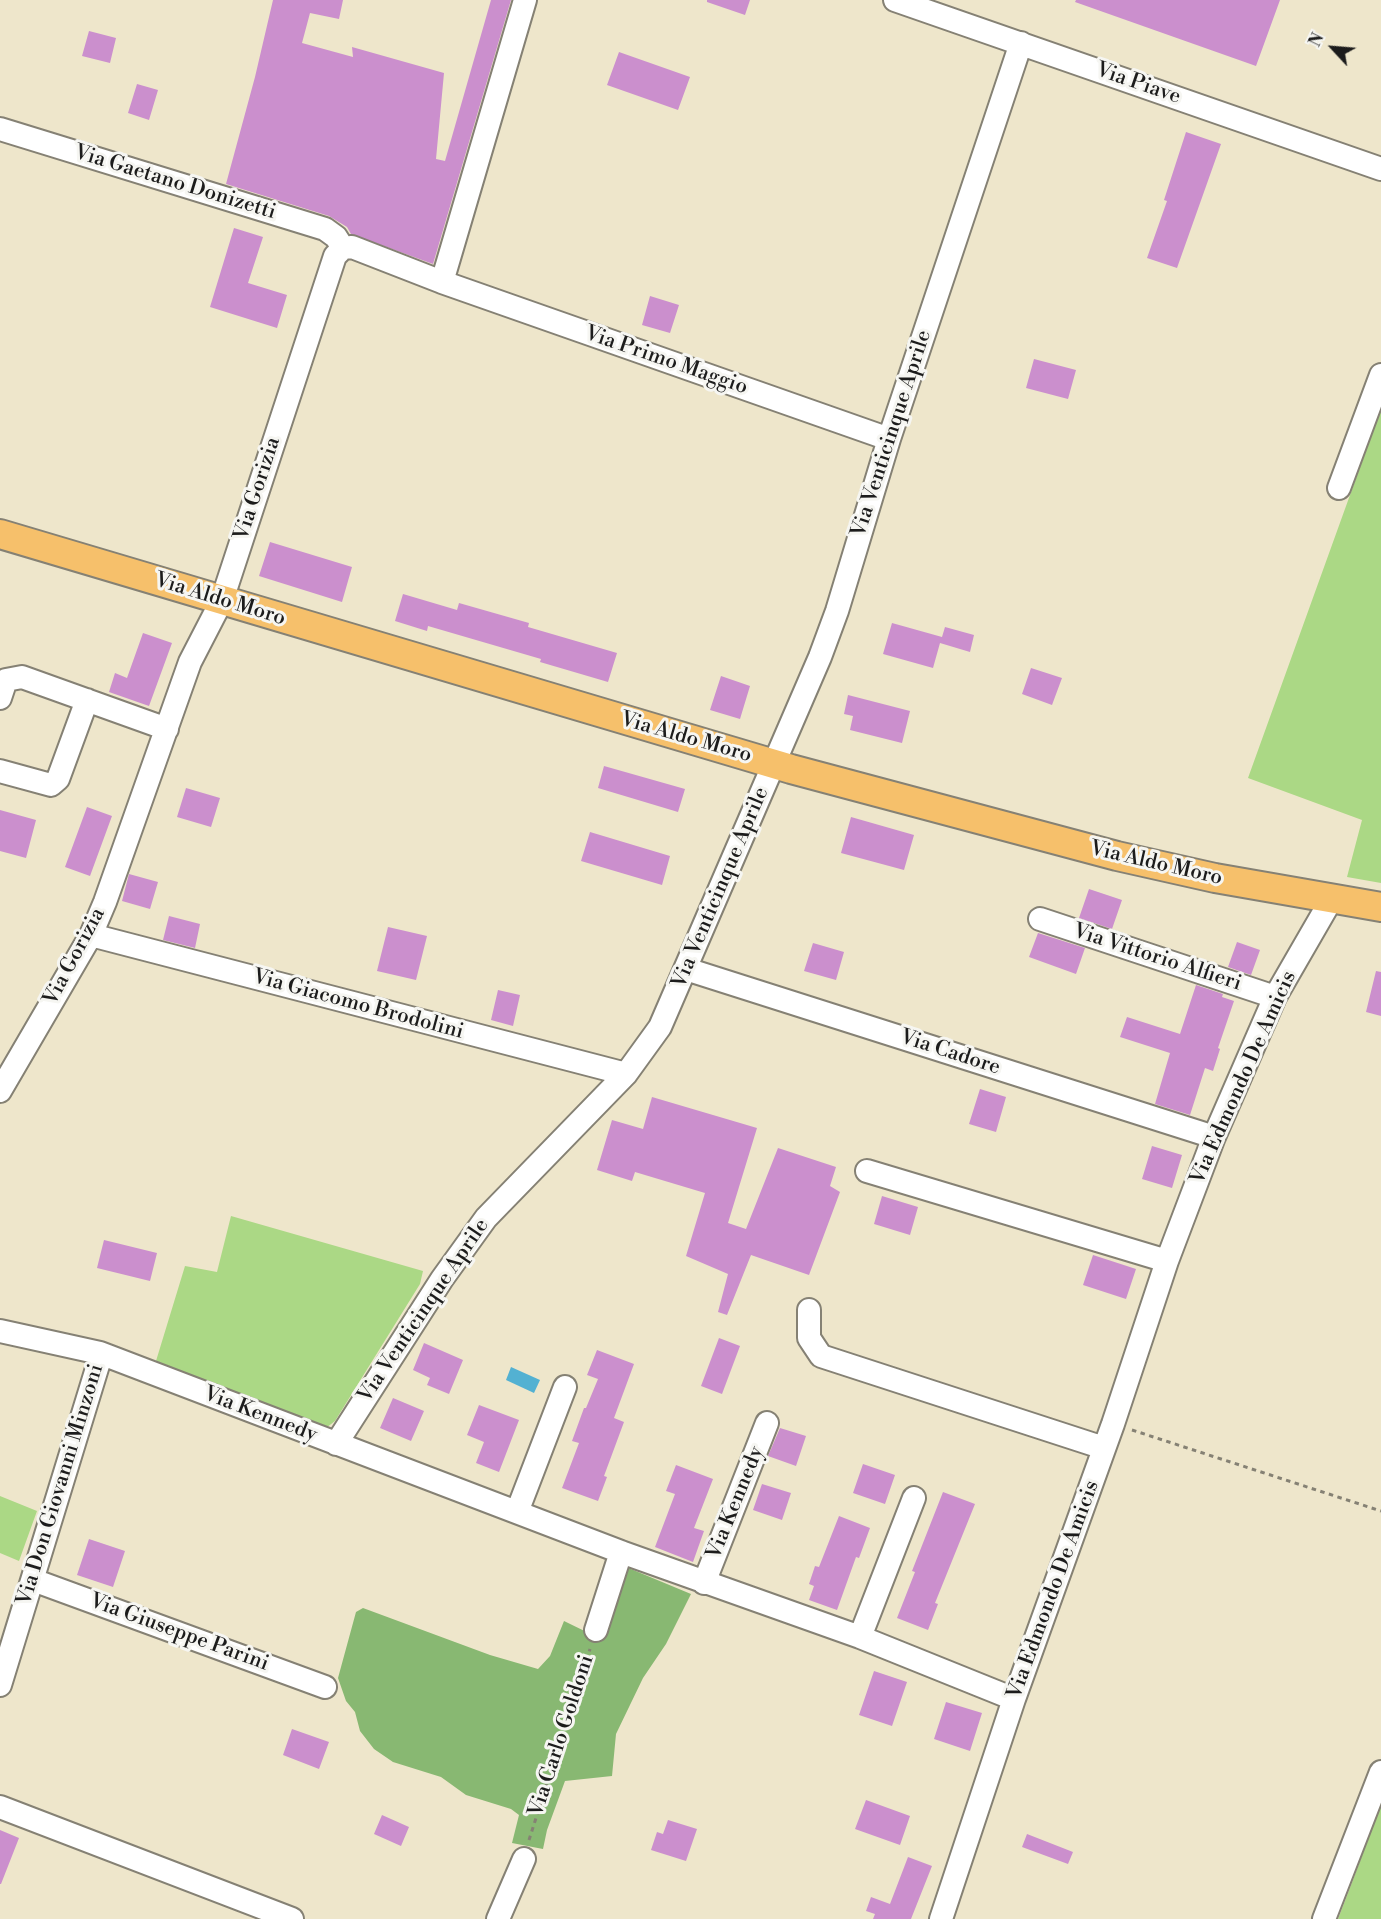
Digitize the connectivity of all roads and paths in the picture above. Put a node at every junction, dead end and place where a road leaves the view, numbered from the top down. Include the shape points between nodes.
1 (525, 0) edge
2 (895, 0) edge
3 (1021, 43) junction
4 (0, 129) edge
5 (1381, 169) edge
6 (343, 248) junction
7 (442, 282) junction
8 (1381, 375) edge
9 (889, 439) junction
10 (1339, 488) dead end
11 (0, 534) edge
12 (222, 600) junction
13 (0, 698) edge
14 (87, 700) junction
15 (167, 729) junction
16 (774, 764) junction
17 (0, 771) edge
18 (1331, 900) junction
19 (1381, 908) edge
20 (1040, 919) dead end
21 (91, 935) junction
22 (686, 969) junction
23 (1275, 997) junction
24 (626, 1074) junction
25 (0, 1091) edge
26 (1215, 1137) junction
27 (867, 1171) dead end
28 (1167, 1261) junction
29 (809, 1310) dead end
30 (0, 1330) edge
31 (100, 1353) junction
32 (565, 1387) dead end
33 (767, 1423) dead end
34 (1113, 1424) junction
35 (336, 1444) junction
36 (1104, 1448) junction
37 (914, 1498) dead end
38 (1381, 1511) edge
39 (517, 1512) junction
40 (621, 1552) junction
41 (33, 1580) junction
42 (704, 1582) junction
43 (596, 1630) joint
44 (860, 1637) junction
45 (0, 1685) edge
46 (325, 1687) dead end
47 (1014, 1699) junction
48 (1381, 1772) edge
49 (0, 1808) edge
50 (524, 1859) joint
51 (292, 1919) edge
52 (498, 1919) edge
53 (940, 1919) edge
54 (1324, 1919) edge

1 - 7 street
2 - 3 street, Via Piave
3 - 5 street, Via Piave
3 - 9 street, Via Venticinque Aprile
4 - 6 street, Via Gaetano Donizetti via 325,229
6 - 7 street
6 - 12 street, Via Gorizia via 335,256
7 - 9 street, Via Primo Maggio
8 - 10 street
9 - 16 street, Via Venticinque Aprile via 837,611
11 - 12 main road, Via Aldo Moro
12 - 15 street, Via Gorizia via 190,662
12 - 16 main road, Via Aldo Moro
13 - 14 street via 6,680 22,677
14 - 15 street
14 - 17 street via 58,779 51,785
15 - 21 street, Via Gorizia
16 - 18 main road, Via Aldo Moro via 1117,855
16 - 22 street, Via Venticinque Aprile
18 - 19 main road, Via Aldo Moro
18 - 23 street, Via Edmondo De Amicis
20 - 23 street, Via Vittorio Alfieri
21 - 24 street, Via Giacomo Brodolini
21 - 25 street, Via Gorizia
22 - 24 street, Via Venticinque Aprile via 660,1027
22 - 26 street, Via Cadore
23 - 26 street, Via Edmondo De Amicis
24 - 35 street, Via Venticinque Aprile via 486,1218
26 - 28 street, Via Edmondo De Amicis
27 - 28 street
28 - 34 street, Via Edmondo De Amicis
29 - 36 street via 809,1338 820,1356
30 - 31 street, Via Kennedy
31 - 35 street, Via Kennedy
31 - 41 street, Via Don Giovanni Minzoni
32 - 39 street
33 - 42 street, Via Kennedy
34 - 36 street, Via Edmondo De Amicis
34 - 38 path
35 - 39 street, Via Kennedy
36 - 47 street, Via Edmondo De Amicis
37 - 44 street
39 - 40 street, Via Kennedy
40 - 42 street, Via Kennedy
40 - 43 street, Via Carlo Goldoni
41 - 45 street, Via Don Giovanni Minzoni
41 - 46 street, Via Giuseppe Parini
42 - 44 street, Via Kennedy
43 - 50 path, Via Carlo Goldoni
44 - 47 street, Via Kennedy
47 - 53 street, Via Edmondo De Amicis
48 - 54 street
49 - 51 street
50 - 52 street

